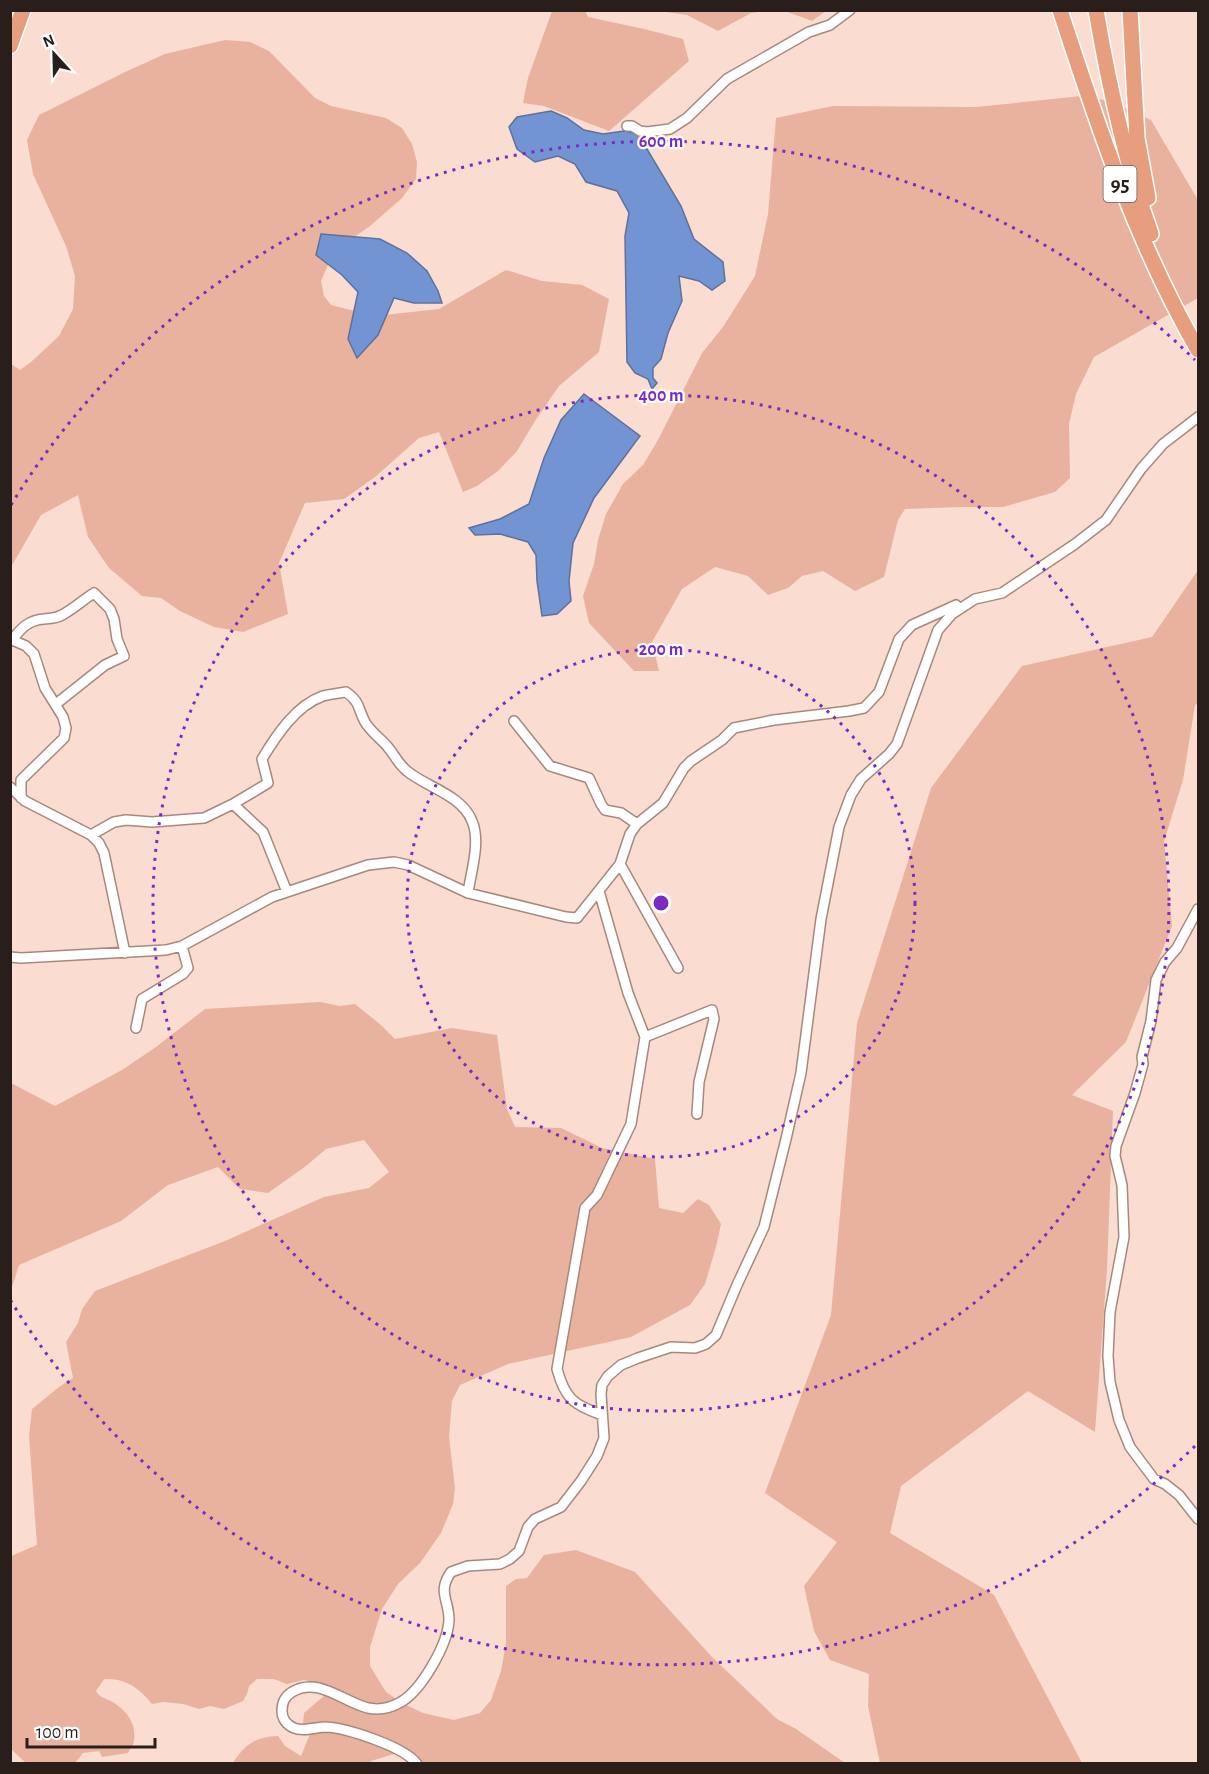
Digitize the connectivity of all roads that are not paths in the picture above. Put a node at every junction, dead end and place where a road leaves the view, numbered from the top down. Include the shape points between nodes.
1 (23, 10) edge
2 (850, 10) edge
3 (1060, 10) edge
4 (1096, 10) edge
5 (1130, 10) edge
6 (10, 46) edge
7 (627, 126) dead end
8 (1160, 260) junction
9 (1198, 351) edge
10 (1198, 417) edge
11 (959, 609) junction
12 (12, 639) edge
13 (56, 704) junction
14 (514, 721) dead end
15 (10, 787) edge
16 (21, 798) junction
17 (233, 804) junction
18 (637, 824) junction
19 (91, 835) junction
20 (620, 864) junction
21 (599, 891) junction
22 (286, 892) junction
23 (468, 893) junction
24 (1198, 909) edge
25 (182, 946) junction
26 (125, 952) junction
27 (10, 957) edge
28 (678, 968) dead end
29 (136, 1028) dead end
30 (645, 1037) junction
31 (697, 1114) dead end
32 (602, 1415) junction
33 (1198, 1519) edge
34 (417, 1764) edge

1 - 6 main road
2 - 7 street via 830,25 809,32 727,79 670,129 647,132
3 - 9 main road, 95 via 1107,151 1177,314
4 - 8 main road, 95 via 1124,149
5 - 8 main road, 95 via 1137,138
8 - 9 main road, 95
10 - 11 street via 1163,444 1106,520 1002,593
11 - 18 street via 956,605 912,625 899,639 879,692 864,708 734,728 684,768 663,803
11 - 32 street via 938,630 897,744 861,779 839,827 821,919 801,1073 786,1139 764,1227 717,1335 695,1348 671,1347 621,1365 602,1385
12 - 13 street via 34,654 45,688
12 - 13 street via 27,623 63,615 94,593 110,609 124,656 105,665
13 - 16 street via 66,728 64,738 21,780
14 - 18 street via 550,766 590,778 605,810 621,813
15 - 16 street
16 - 19 street
17 - 19 street via 204,818 114,822
17 - 22 street via 263,832
17 - 23 street via 268,783 262,759 276,735 297,712 321,697 346,692 356,699 366,723 405,770 446,793 471,818 475,840
18 - 20 street
19 - 26 street via 104,853
20 - 21 street
20 - 28 street
21 - 23 street via 577,918
21 - 30 street
22 - 23 street via 368,865 394,862
22 - 25 street
24 - 33 street via 1156,980 1143,1064 1116,1146 1124,1237 1110,1312 1108,1356 1110,1383 1130,1447 1154,1479 1179,1495
25 - 26 street
25 - 29 street via 188,968 142,999
26 - 27 street
30 - 31 street via 712,1010 714,1019 699,1082
30 - 32 street via 631,1124 597,1195 585,1208 557,1369 569,1398
32 - 34 street via 604,1438 597,1456 561,1508 536,1519 528,1527 519,1551 510,1559 500,1564 468,1566 451,1572 446,1579 443,1587 449,1618 445,1635 424,1681 407,1698 392,1706 370,1708 316,1686 298,1689 284,1699 282,1716 297,1730 327,1727 370,1738 400,1750

